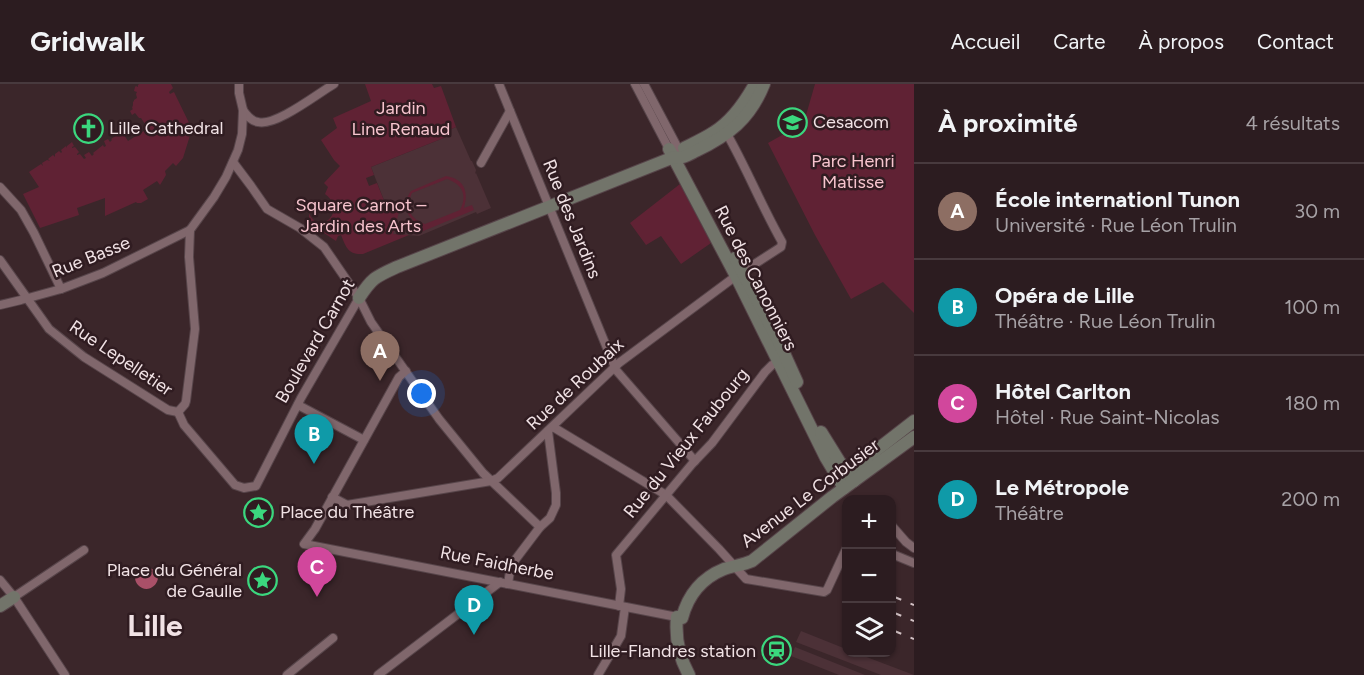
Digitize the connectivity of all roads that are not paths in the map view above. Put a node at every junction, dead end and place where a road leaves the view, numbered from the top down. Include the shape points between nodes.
1 (334, 84) edge
2 (499, 84) edge
3 (635, 84) edge
4 (644, 84) edge
5 (755, 84) edge
6 (764, 84) edge
7 (239, 88) edge
8 (243, 110) junction
9 (510, 111) junction
10 (727, 134) junction
11 (676, 153) junction
12 (233, 162) junction
13 (481, 163) dead end
14 (0, 187) edge
15 (548, 206) junction
16 (189, 230) junction
17 (0, 260) edge
18 (739, 274) junction
19 (61, 289) junction
20 (26, 298) junction
21 (359, 298) junction
22 (0, 305) edge
23 (783, 360) junction
24 (614, 367) junction
25 (406, 371) junction
26 (298, 405) junction
27 (178, 412) junction
28 (914, 421) edge
29 (550, 429) junction
30 (914, 436) edge
31 (364, 440) junction
32 (695, 460) junction
33 (490, 481) junction
34 (848, 481) junction
35 (666, 495) junction
36 (332, 497) junction
37 (540, 527) junction
38 (896, 531) edge
39 (914, 548) edge
40 (84, 550) dead end
41 (896, 556) edge
42 (842, 558) edge
43 (914, 563) edge
44 (735, 566) junction
45 (0, 580) edge
46 (504, 583) junction
47 (14, 597) junction
48 (0, 606) edge
49 (622, 607) junction
50 (680, 618) junction
51 (333, 638) dead end
52 (65, 675) edge
53 (287, 675) edge
54 (378, 675) edge
55 (598, 675) edge
56 (689, 675) edge

1 - 8 street via 270,122 259,123
2 - 9 street, Rue des Jardins
3 - 11 street, Rue des Canonniers
4 - 11 street, Rue des Canonniers
5 - 11 street, Boulevard Carnot via 724,125
6 - 10 street, Boulevard Carnot via 748,114
7 - 8 street
8 - 12 street
9 - 13 street
9 - 15 street, Rue des Jardins
10 - 11 street, Boulevard Carnot via 711,144
10 - 18 street, Rue de Roubaix via 782,245
11 - 15 street, Boulevard Carnot
11 - 18 street, Rue des Canonniers
12 - 16 street via 214,197
12 - 21 street via 267,209 324,247
14 - 19 street via 25,216
15 - 21 street, Boulevard Carnot via 380,275 369,282
15 - 24 street, Rue des Jardins
16 - 19 street, Rue Basse via 115,268
16 - 27 street via 195,329 186,401
17 - 20 street, Rue Lepelletier
18 - 23 street, Rue des Canonniers
18 - 24 street, Rue de Roubaix
19 - 20 street, Rue Basse
20 - 22 street, Rue Basse
20 - 27 street, Rue Lepelletier via 49,329 84,357 165,408
21 - 25 street
21 - 26 street, Boulevard Carnot
23 - 32 street, Rue du Vieux Faubourg via 765,372
23 - 34 street, Rue des Canonniers
24 - 29 street, Rue de Roubaix
24 - 32 street, Rue des Jardins
25 - 31 street
25 - 33 street
26 - 27 street, Boulevard Carnot via 256,486 244,488 235,484 184,425
26 - 31 street
28 - 34 street, Avenue Le Corbusier
29 - 33 street, Rue de Roubaix via 502,475
29 - 35 street
29 - 37 street via 556,505
30 - 34 street, Avenue Le Corbusier
31 - 36 street
32 - 35 street, Rue du Vieux Faubourg
33 - 36 street via 347,505
33 - 37 street
34 - 44 street, Avenue Le Corbusier via 752,561
35 - 44 street
35 - 49 street, Rue du Vieux Faubourg via 616,555
36 - 46 street, Rue Faidherbe via 304,544
37 - 46 street via 515,560
38 - 39 street
40 - 47 street
41 - 43 street
42 - 44 street via 823,592 748,580
44 - 50 street, Avenue Le Corbusier via 711,576 694,590
45 - 47 street
46 - 49 street, Rue Faidherbe
46 - 54 street
47 - 48 street
47 - 52 street
49 - 50 street, Rue Faidherbe
49 - 55 street via 621,636
50 - 56 street via 676,636
51 - 53 street

